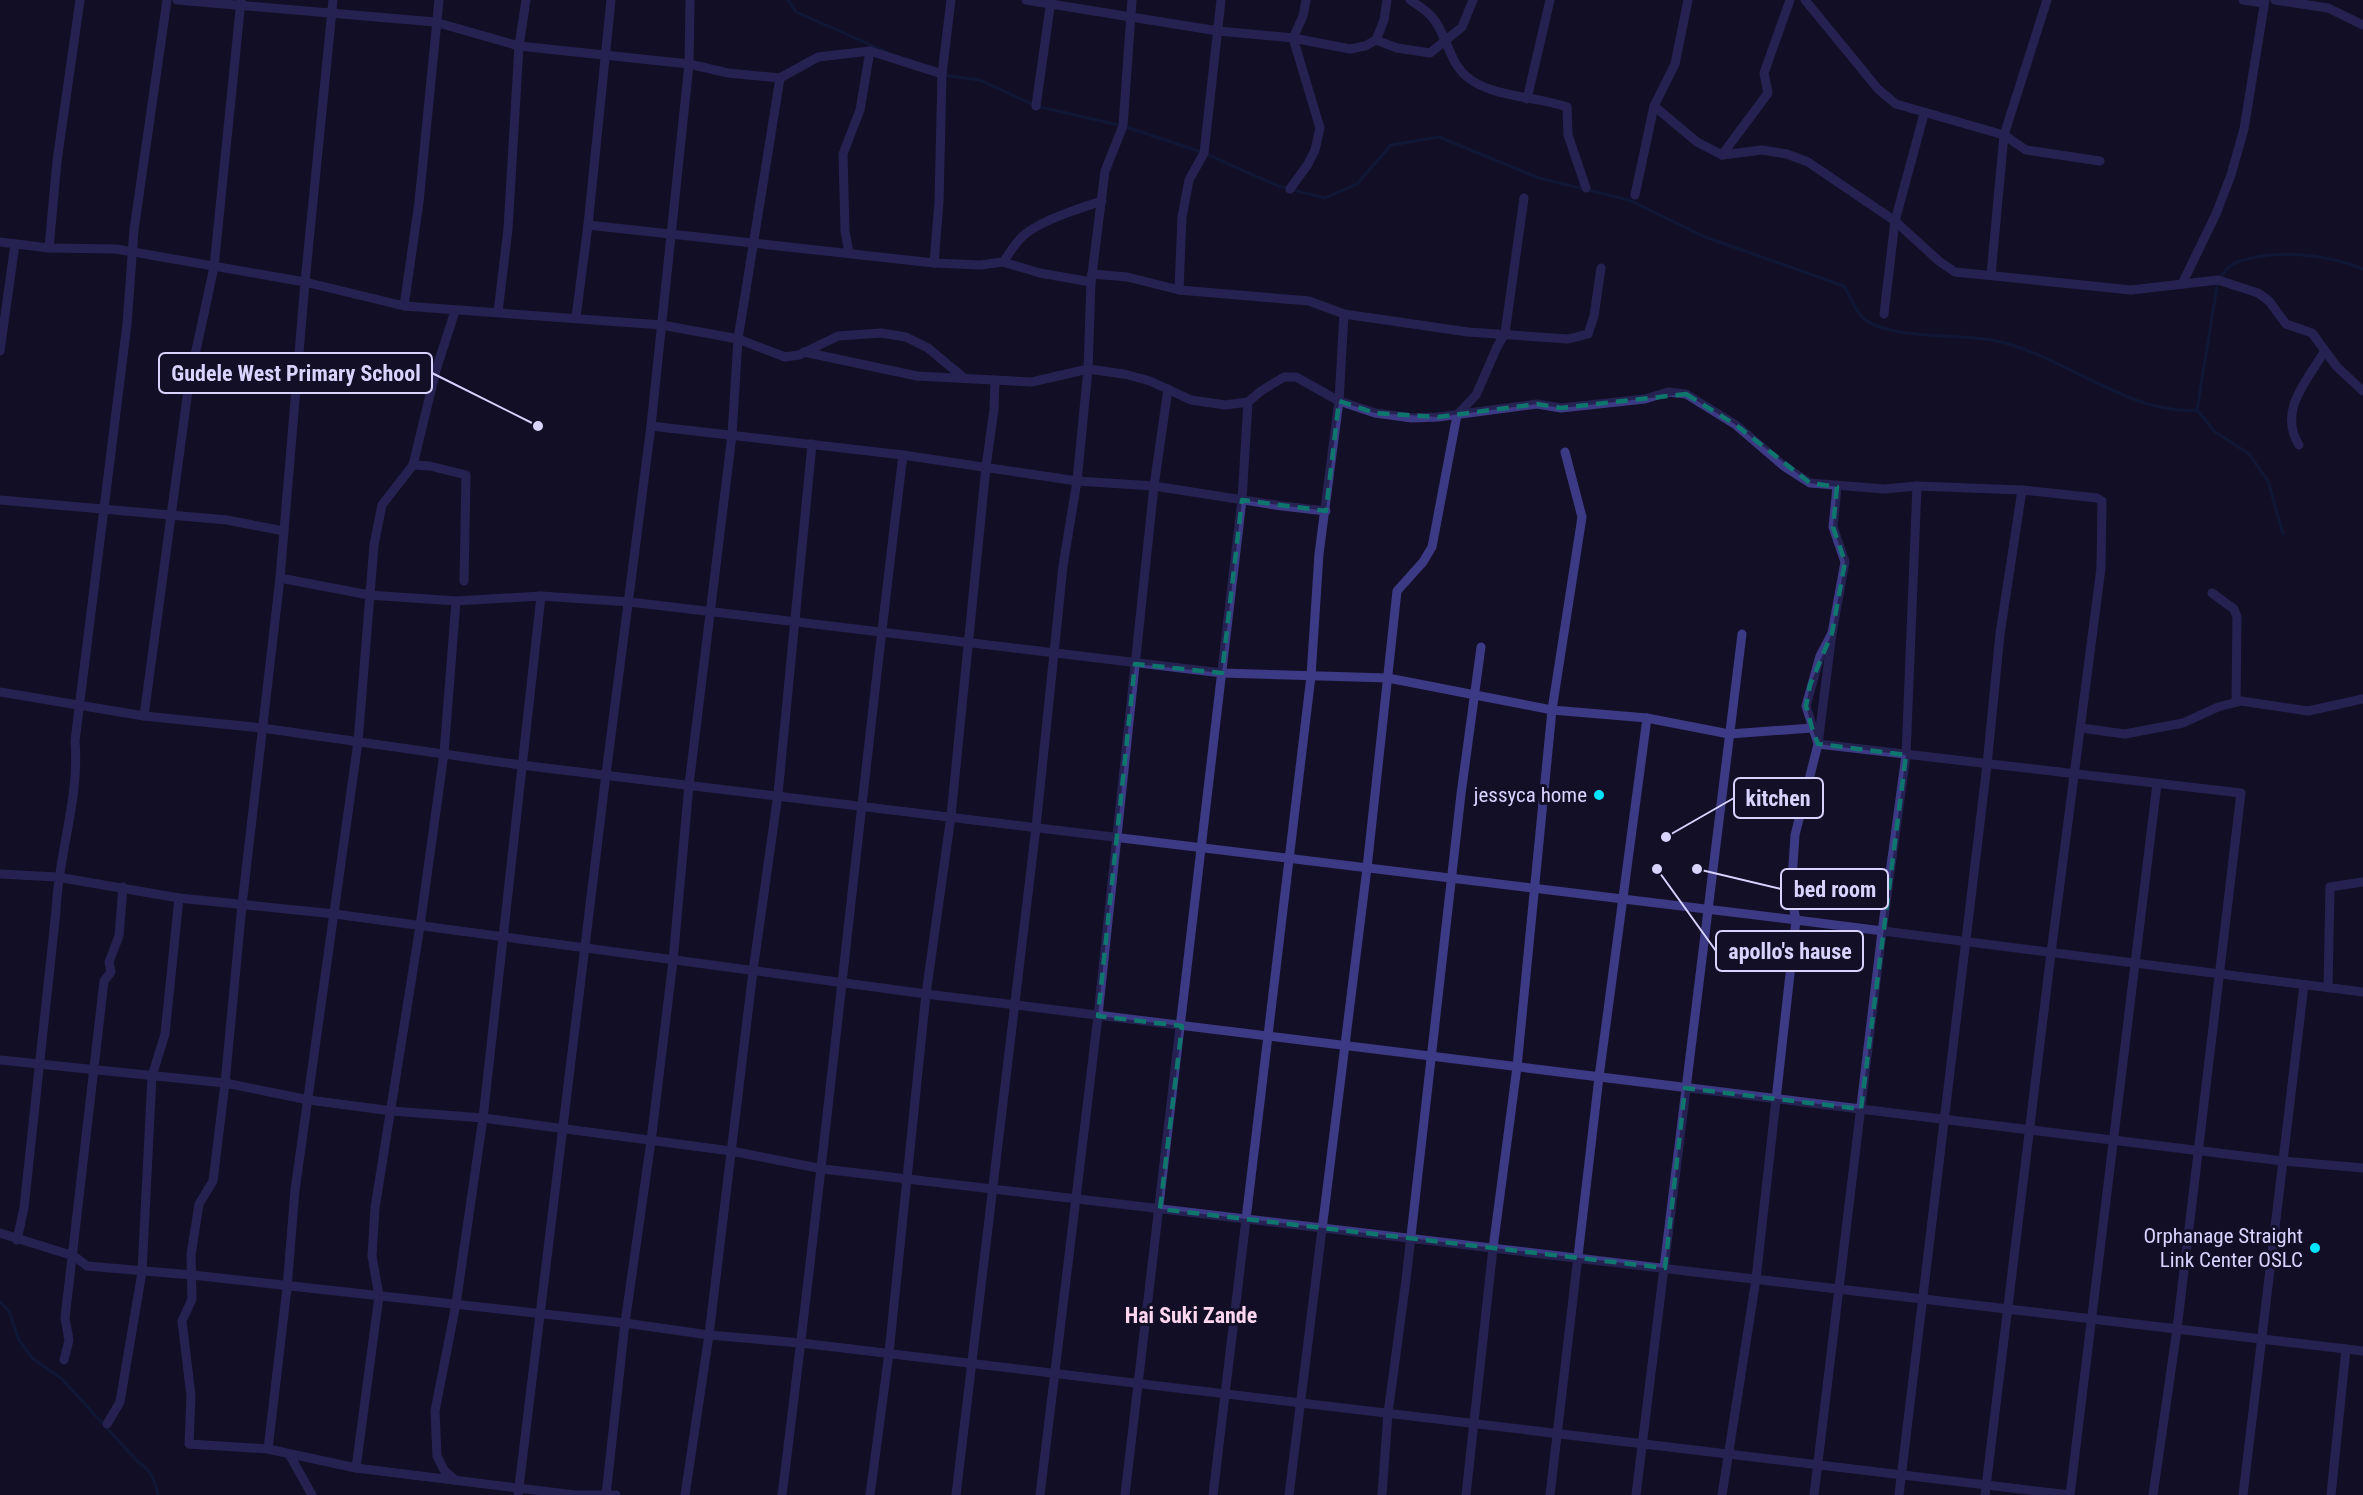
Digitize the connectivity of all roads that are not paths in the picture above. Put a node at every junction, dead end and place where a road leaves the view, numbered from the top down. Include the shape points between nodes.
1 (80, 0) edge
2 (167, 0) edge
3 (177, 0) edge
4 (333, 0) edge
5 (439, 0) edge
6 (525, 0) edge
7 (611, 0) edge
8 (690, 0) edge
9 (951, 0) edge
10 (1026, 0) edge
11 (1132, 0) edge
12 (1221, 0) edge
13 (1306, 0) edge
14 (1388, 0) edge
15 (1410, 0) edge
16 (1473, 0) edge
17 (1550, 0) edge
18 (1688, 0) edge
19 (1790, 0) edge
20 (1805, 0) edge
21 (2047, 0) edge
22 (2243, 0) edge
23 (2275, 0) edge
24 (1050, 1) edge
25 (2264, 1) edge
26 (241, 2) edge
27 (330, 13) junction
28 (1130, 16) junction
29 (435, 22) junction
30 (2363, 25) edge
31 (1218, 32) junction
32 (1293, 38) junction
33 (1376, 40) junction
34 (1444, 42) junction
35 (519, 46) junction
36 (870, 51) junction
37 (606, 54) junction
38 (689, 64) junction
39 (942, 75) junction
40 (780, 78) junction
41 (1527, 99) junction
42 (1036, 106) dead end
43 (1654, 106) junction
44 (1924, 114) junction
45 (2004, 135) junction
46 (1722, 155) junction
47 (2100, 161) dead end
48 (1586, 188) dead end
49 (1290, 189) dead end
50 (1635, 195) dead end
51 (1524, 198) dead end
52 (1102, 201) junction
53 (1895, 221) junction
54 (588, 225) junction
55 (671, 235) junction
56 (0, 242) edge
57 (15, 244) junction
58 (753, 245) junction
59 (49, 248) junction
60 (134, 253) junction
61 (849, 253) junction
62 (1003, 262) junction
63 (934, 263) junction
64 (214, 267) junction
65 (1601, 268) dead end
66 (1991, 275) junction
67 (1092, 278) junction
68 (305, 282) junction
69 (2182, 284) junction
70 (1179, 290) junction
71 (404, 306) junction
72 (455, 311) junction
73 (498, 312) junction
74 (1344, 314) junction
75 (1884, 314) dead end
76 (576, 317) junction
77 (662, 325) junction
78 (1506, 333) junction
79 (738, 339) junction
80 (0, 351) edge
81 (804, 352) junction
82 (2324, 352) junction
83 (1088, 369) junction
84 (964, 378) junction
85 (995, 380) junction
86 (1168, 389) junction
87 (2363, 391) edge
88 (1339, 400) junction
89 (1248, 402) junction
90 (1457, 415) junction
91 (651, 426) junction
92 (732, 435) junction
93 (812, 444) junction
94 (2299, 445) dead end
95 (1565, 452) dead end
96 (903, 455) junction
97 (413, 465) junction
98 (986, 467) junction
99 (1077, 481) junction
100 (1154, 486) junction
101 (1917, 486) junction
102 (1837, 487) junction
103 (2022, 490) junction
104 (0, 500) edge
105 (1242, 500) junction
106 (104, 509) junction
107 (1326, 511) junction
108 (171, 517) junction
109 (284, 531) junction
110 (280, 578) junction
111 (464, 581) dead end
112 (2212, 593) dead end
113 (369, 595) junction
114 (541, 596) junction
115 (456, 601) junction
116 (630, 602) junction
117 (710, 611) junction
118 (793, 621) junction
119 (883, 633) junction
120 (1832, 633) junction
121 (1742, 634) dead end
122 (967, 644) junction
123 (1481, 647) dead end
124 (1055, 653) junction
125 (1135, 664) junction
126 (1222, 673) junction
127 (1311, 676) junction
128 (1388, 678) junction
129 (0, 692) edge
130 (1473, 694) junction
131 (2363, 699) edge
132 (2236, 702) junction
133 (80, 704) junction
134 (1552, 710) junction
135 (144, 716) junction
136 (1647, 718) junction
137 (262, 728) junction
138 (1812, 728) junction
139 (2081, 728) junction
140 (1729, 734) junction
141 (358, 742) junction
142 (1818, 744) junction
143 (444, 753) junction
144 (1906, 755) junction
145 (521, 765) junction
146 (1987, 765) junction
147 (606, 774) junction
148 (2076, 776) junction
149 (689, 784) junction
150 (2157, 784) junction
151 (778, 794) junction
152 (861, 805) junction
153 (951, 816) junction
154 (1036, 827) junction
155 (1116, 836) junction
156 (1201, 848) junction
157 (1290, 858) junction
158 (1367, 868) junction
159 (0, 874) edge
160 (57, 877) junction
161 (1452, 878) junction
162 (2363, 882) edge
163 (123, 887) junction
164 (1534, 889) junction
165 (179, 898) junction
166 (1625, 900) junction
167 (242, 905) junction
168 (1707, 910) junction
169 (335, 915) junction
170 (1797, 920) junction
171 (420, 926) junction
172 (1882, 932) junction
173 (503, 938) junction
174 (1966, 943) junction
175 (586, 949) junction
176 (2051, 953) junction
177 (673, 961) junction
178 (2135, 964) junction
179 (753, 971) junction
180 (2219, 974) junction
181 (841, 984) junction
182 (2304, 985) junction
183 (2328, 988) junction
184 (2363, 992) edge
185 (926, 994) junction
186 (1014, 1005) junction
187 (1098, 1016) junction
188 (1182, 1026) junction
189 (1266, 1036) junction
190 (1346, 1046) junction
191 (1432, 1057) junction
192 (0, 1060) edge
193 (39, 1064) junction
194 (1517, 1067) junction
195 (96, 1070) junction
196 (152, 1076) junction
197 (1599, 1077) junction
198 (225, 1083) junction
199 (1685, 1088) junction
200 (1775, 1097) junction
201 (309, 1100) junction
202 (1861, 1109) junction
203 (392, 1112) junction
204 (483, 1118) junction
205 (1945, 1119) junction
206 (565, 1129) junction
207 (2030, 1130) junction
208 (651, 1140) junction
209 (2114, 1140) junction
210 (731, 1150) junction
211 (2198, 1150) junction
212 (2283, 1161) junction
213 (2363, 1168) edge
214 (823, 1169) junction
215 (908, 1179) junction
216 (994, 1189) junction
217 (1075, 1198) junction
218 (1160, 1209) junction
219 (1246, 1219) junction
220 (1321, 1228) junction
221 (0, 1233) edge
222 (1411, 1238) junction
223 (17, 1240) junction
224 (1493, 1248) junction
225 (75, 1256) junction
226 (1580, 1258) junction
227 (1665, 1268) junction
228 (142, 1272) junction
229 (192, 1275) junction
230 (1756, 1279) junction
231 (287, 1287) junction
232 (1839, 1289) junction
233 (380, 1296) junction
234 (1923, 1299) junction
235 (456, 1304) junction
236 (2008, 1309) junction
237 (539, 1314) junction
238 (2092, 1319) junction
239 (625, 1323) junction
240 (2177, 1329) junction
241 (709, 1335) junction
242 (2261, 1339) junction
243 (801, 1342) junction
244 (2346, 1349) junction
245 (2363, 1351) edge
246 (889, 1353) junction
247 (64, 1360) dead end
248 (973, 1363) junction
249 (1054, 1373) junction
250 (1138, 1383) junction
251 (1224, 1394) junction
252 (1302, 1403) junction
253 (1388, 1413) junction
254 (107, 1424) dead end
255 (1475, 1424) junction
256 (1557, 1433) junction
257 (1643, 1444) junction
258 (268, 1449) junction
259 (289, 1454) junction
260 (1728, 1454) junction
261 (1818, 1465) junction
262 (356, 1468) junction
263 (1902, 1475) junction
264 (455, 1480) junction
265 (1986, 1490) edge
266 (519, 1491) edge
267 (610, 1494) edge
268 (312, 1495) edge
269 (685, 1495) edge
270 (782, 1495) edge
271 (870, 1495) edge
272 (956, 1495) edge
273 (1040, 1495) edge
274 (1125, 1495) edge
275 (1213, 1495) edge
276 (1289, 1495) edge
277 (1382, 1495) edge
278 (1466, 1495) edge
279 (1550, 1495) edge
280 (1636, 1495) edge
281 (1722, 1495) edge
282 (1814, 1495) edge
283 (1899, 1495) edge
284 (2070, 1495) edge
285 (2153, 1495) edge
286 (2243, 1495) edge
287 (2331, 1495) edge

1 - 59 street
2 - 60 street
3 - 26 street
4 - 27 street
5 - 29 street
6 - 35 street
7 - 37 street
8 - 38 street
9 - 39 street
10 - 24 street
11 - 28 street
12 - 31 street
13 - 32 street
14 - 33 street
15 - 34 street via 1434,18
16 - 34 street via 1462,27
17 - 41 street
18 - 43 street via 1675,64
19 - 46 street via 1764,73 1768,93
20 - 44 street via 1878,89 1896,104
21 - 45 street
22 - 25 street
23 - 30 street via 2328,8
24 - 28 street
24 - 42 street
25 - 69 street via 2244,129 2231,176
26 - 27 street
26 - 64 street
27 - 29 street
27 - 68 street
28 - 31 street
28 - 52 street via 1123,126 1105,171
29 - 35 street
29 - 71 street via 419,202
31 - 32 street
31 - 70 street via 1204,153 1190,180 1182,217
32 - 33 street via 1350,48
32 - 49 street via 1320,128 1315,150
33 - 34 street via 1430,53
34 - 41 street via 1468,78
35 - 37 street
35 - 73 street via 508,229
36 - 39 street
36 - 40 street via 818,57
36 - 61 street via 860,110 843,154
37 - 38 street
37 - 54 street
38 - 40 street
38 - 55 street
39 - 63 street
40 - 58 street
41 - 48 street via 1567,107 1568,135
43 - 46 street via 1697,142
43 - 50 street
44 - 45 street
44 - 53 street
45 - 47 street via 2026,150
45 - 66 street
46 - 53 street via 1762,150 1808,162
51 - 78 street
52 - 62 street via 1032,229
52 - 67 street
53 - 66 street via 1955,272
53 - 75 street
54 - 55 street
54 - 76 street
55 - 58 street
55 - 77 street
56 - 57 street
57 - 59 street
57 - 80 street
58 - 61 street
58 - 79 street
59 - 60 street
60 - 64 street
60 - 106 street
61 - 63 street
62 - 63 street
62 - 67 street via 1029,271
64 - 68 street
64 - 108 street via 189,383
65 - 78 street via 1588,334 1569,339
66 - 69 street via 2131,290
67 - 70 street via 1127,278
67 - 83 street
68 - 71 street
68 - 109 street
69 - 82 street via 2218,280 2246,287 2270,301 2286,324 2312,333
70 - 74 street via 1309,301
71 - 72 street
72 - 73 street
72 - 97 street
73 - 76 street
74 - 78 street via 1468,332
74 - 88 street
76 - 77 street
77 - 79 street
77 - 91 street
78 - 90 street via 1476,395
79 - 81 street via 776,356
79 - 92 street
81 - 84 street via 917,376
81 - 84 street via 838,336 881,333 906,337 928,348
82 - 87 street
82 - 94 street via 2290,410 2289,423
83 - 85 street via 1032,382
83 - 86 street via 1124,374
83 - 99 street
84 - 85 street
85 - 98 street
86 - 89 street via 1211,404
86 - 100 street
88 - 89 street via 1296,378 1284,377
88 - 90 street via 1375,413 1412,418
88 - 107 street
89 - 105 street
90 - 102 street via 1537,404 1561,408 1645,399 1668,392 1686,394 1736,424 1785,467 1810,483
90 - 128 street via 1432,547 1397,591
91 - 92 street
91 - 116 street
92 - 93 street
92 - 117 street
93 - 96 street
93 - 118 street
95 - 134 street via 1582,518
96 - 98 street
96 - 119 street
97 - 111 street via 466,475
97 - 113 street via 382,505
98 - 99 street
98 - 122 street
99 - 100 street
99 - 124 street via 1063,566
100 - 105 street
100 - 125 street
101 - 102 street
101 - 103 street
101 - 144 street
102 - 120 street via 1833,527 1845,562
103 - 139 street via 2102,501 2101,568
103 - 146 street via 2000,634
104 - 106 street
105 - 107 street
105 - 126 street
106 - 108 street
106 - 133 street
107 - 127 street via 1319,554
108 - 109 street via 227,520
108 - 135 street
109 - 110 street
110 - 113 street
110 - 137 street
112 - 132 street via 2234,609 2237,617
113 - 115 street
113 - 141 street
114 - 115 street
114 - 116 street
114 - 145 street
115 - 143 street
116 - 117 street
116 - 147 street
117 - 118 street
117 - 149 street
118 - 119 street
118 - 151 street
119 - 122 street
119 - 152 street
120 - 138 street via 1810,685 1806,706
120 - 142 street
121 - 140 street
122 - 124 street
122 - 153 street
123 - 130 street
124 - 125 street
124 - 154 street
125 - 126 street
125 - 155 street
126 - 127 street
126 - 156 street
127 - 128 street
127 - 157 street
128 - 130 street
128 - 158 street
129 - 133 street
130 - 134 street
130 - 161 street
131 - 132 street via 2308,711
132 - 139 street via 2151,731 2125,734
133 - 135 street
133 - 160 street via 75,741 77,767
134 - 136 street
134 - 164 street
135 - 137 street
136 - 140 street
136 - 166 street
137 - 141 street
137 - 167 street
138 - 140 street
138 - 142 street
139 - 148 street
140 - 168 street
141 - 143 street
141 - 169 street
142 - 144 street
142 - 170 street via 1795,835 1791,895
143 - 145 street
143 - 171 street
144 - 146 street
144 - 172 street
145 - 147 street
145 - 173 street
146 - 148 street
146 - 174 street
147 - 149 street
147 - 175 street
148 - 150 street
148 - 176 street
149 - 151 street
149 - 177 street
150 - 178 street
150 - 180 street via 2241,793
151 - 152 street
151 - 179 street
152 - 153 street
152 - 181 street
153 - 154 street
153 - 185 street
154 - 155 street
154 - 186 street
155 - 156 street
155 - 187 street
156 - 157 street
156 - 188 street
157 - 158 street
157 - 189 street
158 - 161 street
158 - 190 street
159 - 160 street
160 - 163 street
160 - 193 street
161 - 164 street
161 - 191 street
162 - 183 street via 2330,886
163 - 165 street
163 - 195 street via 119,936 109,962 111,972 105,981
164 - 166 street
164 - 194 street
165 - 167 street
165 - 196 street via 165,1034
166 - 168 street
166 - 197 street
167 - 169 street
167 - 198 street
168 - 170 street
168 - 199 street
169 - 171 street
169 - 201 street
170 - 172 street
170 - 200 street
171 - 173 street
171 - 203 street
172 - 174 street
172 - 202 street
173 - 175 street
173 - 204 street
174 - 176 street
174 - 205 street
175 - 177 street
175 - 206 street
176 - 178 street
176 - 207 street
177 - 179 street
177 - 208 street
178 - 180 street
178 - 209 street
179 - 181 street
179 - 210 street
180 - 182 street
180 - 211 street
181 - 185 street
181 - 214 street
182 - 183 street
182 - 212 street
183 - 184 street
185 - 186 street
185 - 215 street
186 - 187 street
186 - 216 street
187 - 188 street
187 - 217 street
188 - 189 street
188 - 218 street
189 - 190 street
189 - 219 street
190 - 191 street
190 - 220 street
191 - 194 street
191 - 222 street
192 - 193 street
193 - 195 street
193 - 223 street
194 - 197 street
194 - 224 street
195 - 196 street
195 - 225 street
196 - 198 street
196 - 228 street
197 - 199 street
197 - 226 street
198 - 201 street
198 - 229 street via 213,1181 199,1204
199 - 200 street
199 - 227 street
200 - 202 street
200 - 230 street
201 - 203 street
201 - 231 street via 295,1190
202 - 205 street
202 - 232 street
203 - 204 street
203 - 233 street via 375,1208 372,1256
204 - 206 street
204 - 235 street
205 - 207 street
205 - 234 street
206 - 208 street
206 - 237 street
207 - 209 street
207 - 236 street
208 - 210 street
208 - 239 street
209 - 211 street
209 - 238 street
210 - 214 street
210 - 241 street
211 - 212 street
211 - 240 street
212 - 213 street
212 - 242 street
214 - 215 street
214 - 243 street
215 - 216 street
215 - 246 street
216 - 217 street
216 - 248 street
217 - 218 street
217 - 249 street
218 - 219 street
218 - 250 street
219 - 220 street
219 - 251 street
220 - 222 street
220 - 252 street
221 - 223 street
222 - 224 street
222 - 253 street
223 - 225 street
224 - 226 street
224 - 255 street
225 - 228 street via 87,1266
225 - 247 street via 65,1318 69,1340
226 - 227 street
226 - 256 street
227 - 230 street
227 - 257 street
228 - 229 street
228 - 254 street via 120,1402
229 - 231 street
229 - 258 street via 192,1299 182,1321 191,1396 189,1444
230 - 232 street
230 - 260 street
231 - 233 street
231 - 258 street
232 - 234 street
232 - 261 street
233 - 235 street
233 - 262 street
234 - 236 street
234 - 263 street
235 - 237 street
235 - 264 street via 435,1411 436,1456
236 - 238 street
236 - 265 street
237 - 239 street
237 - 266 street
238 - 240 street
238 - 284 street
239 - 241 street
239 - 267 street
240 - 242 street
240 - 285 street
241 - 243 street
241 - 269 street
242 - 244 street
242 - 286 street
243 - 246 street
243 - 270 street
244 - 245 street
244 - 287 street
246 - 248 street
246 - 271 street
248 - 249 street
248 - 272 street
249 - 250 street
249 - 273 street
250 - 251 street
250 - 274 street
251 - 252 street
251 - 275 street
252 - 253 street
252 - 276 street
253 - 255 street
253 - 277 street
255 - 256 street
255 - 278 street
256 - 257 street
256 - 279 street
257 - 260 street
257 - 280 street
258 - 259 street
259 - 262 street
259 - 268 street
260 - 261 street
260 - 281 street
261 - 263 street
261 - 282 street
262 - 264 street
263 - 265 street
263 - 283 street
264 - 266 street
265 - 284 street
266 - 267 street

